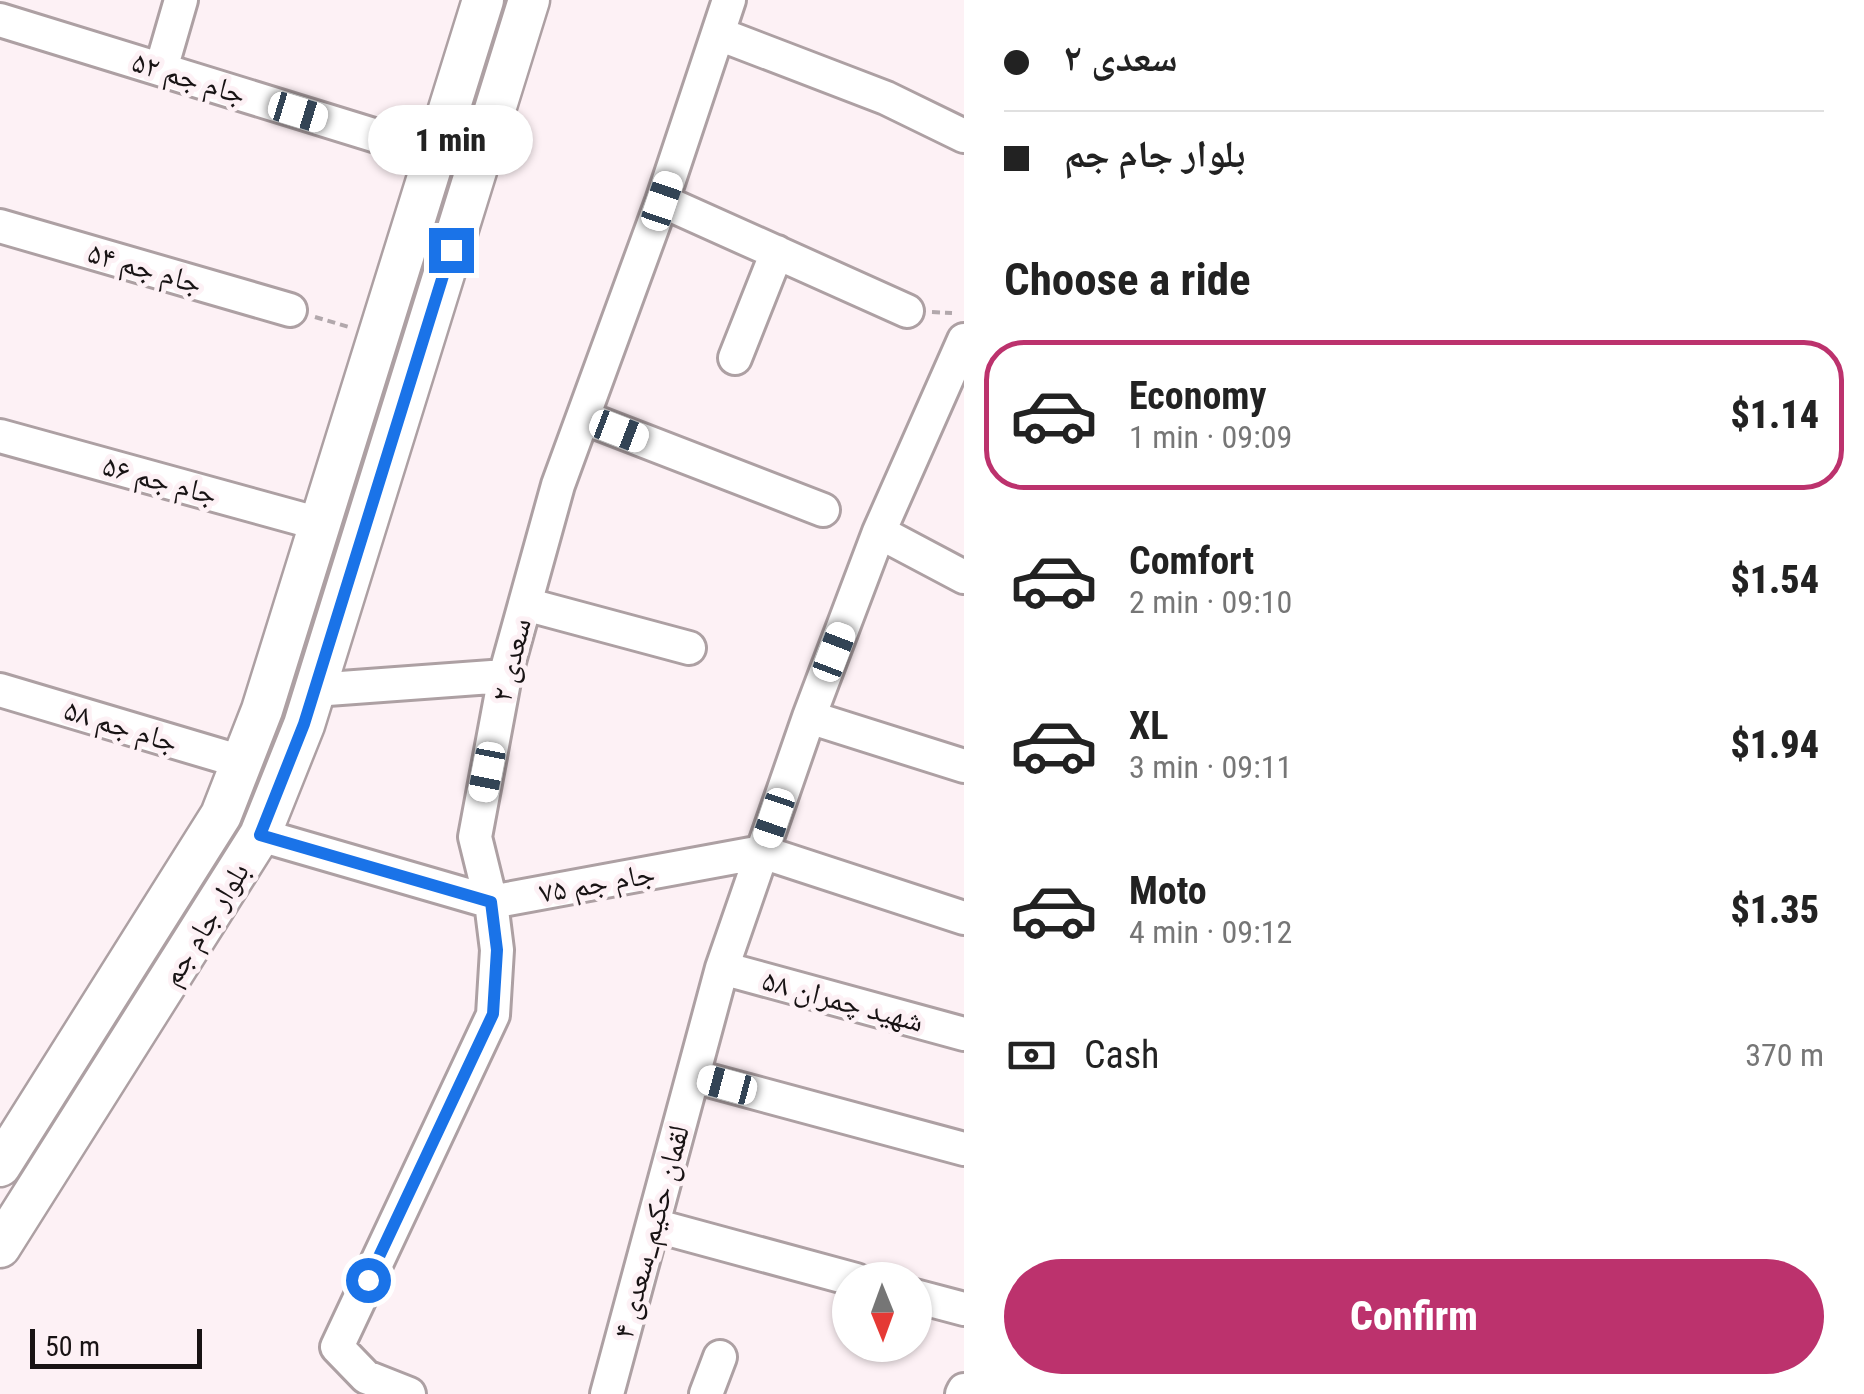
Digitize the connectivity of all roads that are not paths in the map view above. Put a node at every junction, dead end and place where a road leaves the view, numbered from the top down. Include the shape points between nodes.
1 (182, 0) edge
2 (483, 0) edge
3 (529, 0) edge
4 (728, 0) edge
5 (0, 20) edge
6 (720, 34) junction
7 (160, 70) junction
8 (964, 136) edge
9 (436, 154) junction
10 (662, 201) junction
11 (0, 226) edge
12 (777, 252) junction
13 (290, 310) road end
14 (907, 311) dead end
15 (964, 340) edge
16 (735, 358) dead end
17 (951, 407) edge
18 (584, 418) junction
19 (0, 436) edge
20 (823, 510) dead end
21 (320, 524) junction
22 (880, 532) junction
23 (362, 537) junction
24 (964, 577) edge
25 (525, 604) junction
26 (688, 648) dead end
27 (505, 676) junction
28 (0, 690) edge
29 (314, 690) junction
30 (809, 717) junction
31 (242, 762) junction
32 (964, 766) edge
33 (260, 835) junction
34 (762, 852) junction
35 (491, 902) junction
36 (964, 918) edge
37 (722, 968) junction
38 (964, 1034) edge
39 (693, 1076) junction
40 (964, 1149) edge
41 (0, 1166) edge
42 (653, 1225) junction
43 (0, 1247) edge
44 (832, 1273) edge
45 (932, 1301) edge
46 (964, 1309) edge
47 (720, 1356) dead end
48 (409, 1394) edge
49 (608, 1394) edge
50 (706, 1394) edge

1 - 7 street
2 - 9 main road, بلوار جام جم
3 - 23 main road, بلوار جام جم
4 - 6 street, سعدی ۲
5 - 7 street, جام جم ۵۲
6 - 8 street
6 - 10 street, سعدی ۲
7 - 9 street, جام جم ۵۲
9 - 21 main road, بلوار جام جم
10 - 12 street
10 - 18 street, سعدی ۲
11 - 13 street, جام جم ۵۴
12 - 14 street
12 - 16 street
15 - 17 street, لقمان حکیم_سعدی ۴
17 - 22 street, لقمان حکیم_سعدی ۴
18 - 20 street
18 - 25 street, سعدی ۲
19 - 21 street, جام جم ۵۶
21 - 23 main road
21 - 31 main road, بلوار جام جم
22 - 24 street
22 - 30 street, لقمان حکیم_سعدی ۴
23 - 29 main road, بلوار جام جم
25 - 26 street
25 - 27 street, سعدی ۲
27 - 29 street
27 - 35 street, سعدی ۲ via 476,836
28 - 31 street, جام جم ۵۸
29 - 33 main road, بلوار جام جم
30 - 32 street
30 - 34 street, لقمان حکیم_سعدی ۴
31 - 41 main road, بلوار جام جم via 220,815
33 - 35 street, جام جم ۷۵
33 - 43 main road, بلوار جام جم
34 - 35 street, جام جم ۷۵
34 - 36 street
34 - 37 street, لقمان حکیم_سعدی ۴
35 - 48 street, سعدی ۲ via 497,950 493,1014 338,1347 366,1377
37 - 38 street, شهید چمران ۵۸
37 - 39 street, لقمان حکیم_سعدی ۴
39 - 40 street
39 - 42 street, لقمان حکیم_سعدی ۴
42 - 44 street
42 - 49 street, لقمان حکیم_سعدی ۴
45 - 46 street
47 - 50 street

